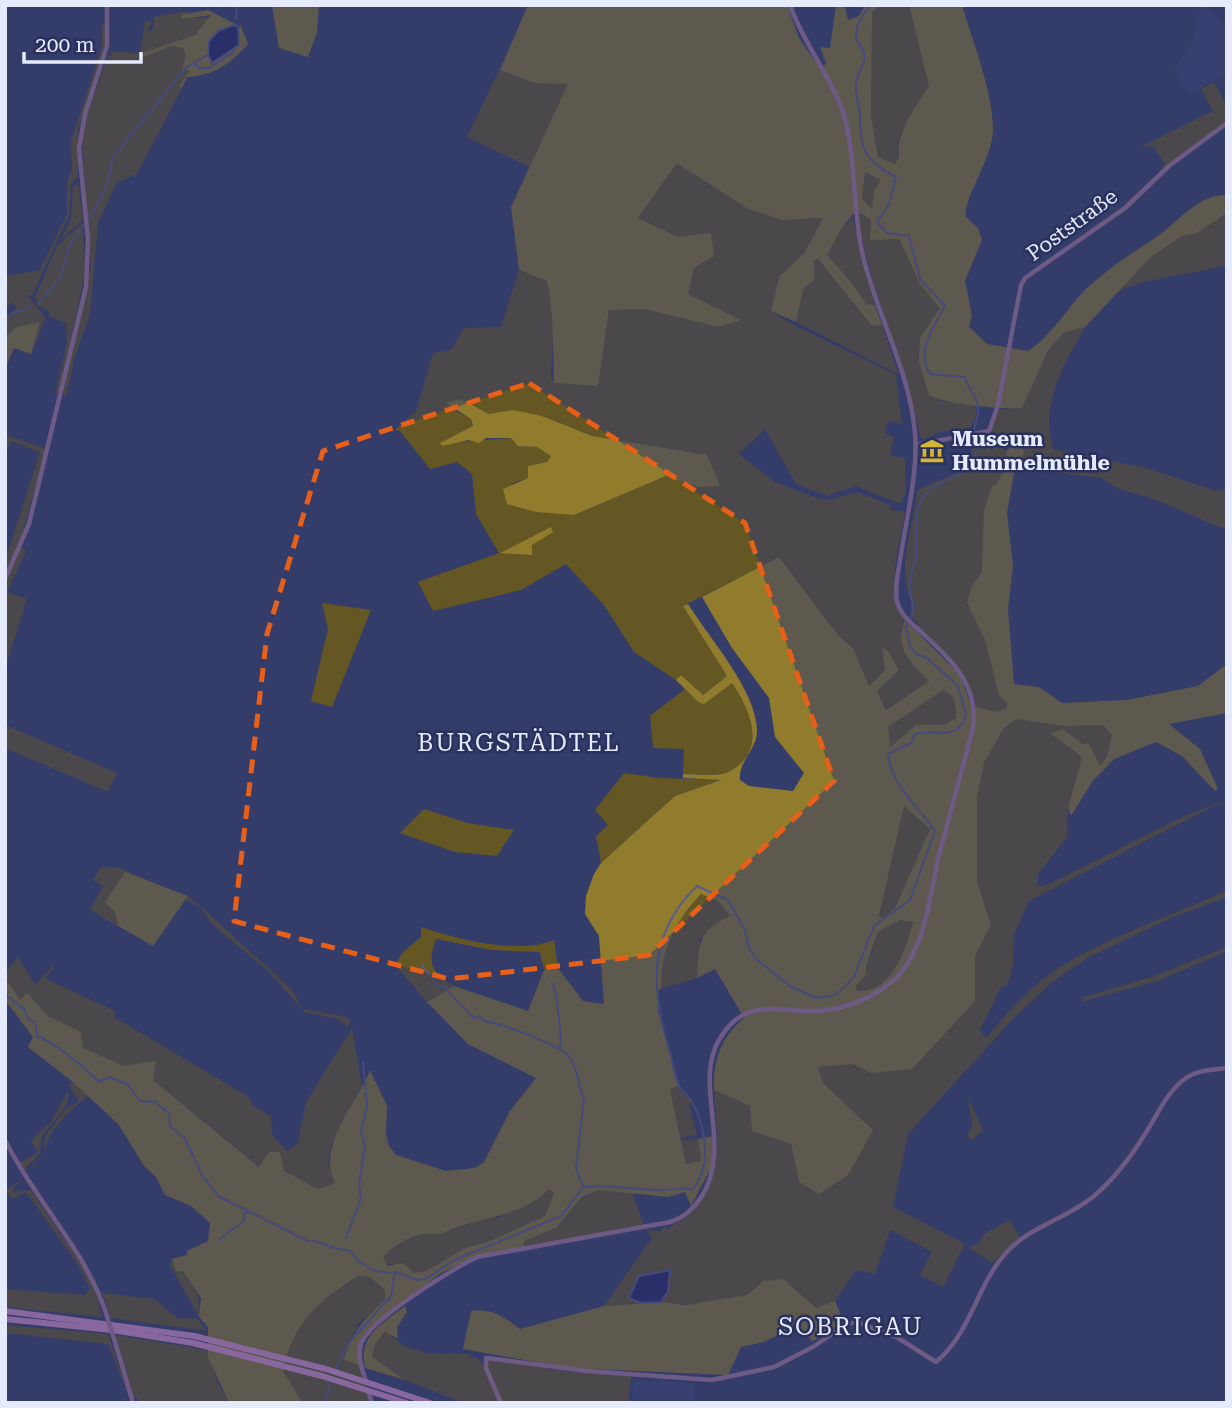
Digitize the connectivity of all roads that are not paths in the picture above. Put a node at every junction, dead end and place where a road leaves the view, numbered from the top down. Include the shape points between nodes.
1 (107, 5) edge
2 (790, 5) edge
3 (1227, 123) edge
4 (916, 445) junction
5 (5, 579) edge
6 (1227, 1068) edge
7 (5, 1140) edge
8 (5, 1311) edge
9 (5, 1319) edge
10 (194, 1339) junction
11 (133, 1403) edge
12 (372, 1403) edge
13 (407, 1403) edge
14 (430, 1403) edge
15 (501, 1403) edge

1 - 5 main road via 107,46 79,141 88,240 86,287 38,491
2 - 4 main road via 845,121 863,256 910,403
3 - 4 main road, Poststraße via 1169,166 1125,208 1025,278 989,431
4 - 12 main road via 896,585 898,605 961,673 975,709 923,925 908,964 889,984 853,1003 817,1011 759,1008 734,1022 712,1056 714,1166 693,1207 670,1223 477,1257 455,1267 362,1340 359,1359
6 - 15 main road via 1186,1077 1103,1189 1005,1254 968,1323 936,1362 860,1323 848,1323 766,1370 712,1380 486,1358
7 - 11 main road, bridge via 24,1176 89,1270
8 - 10 highway
9 - 10 highway
10 - 13 highway, bridge
10 - 14 highway, bridge via 313,1365

